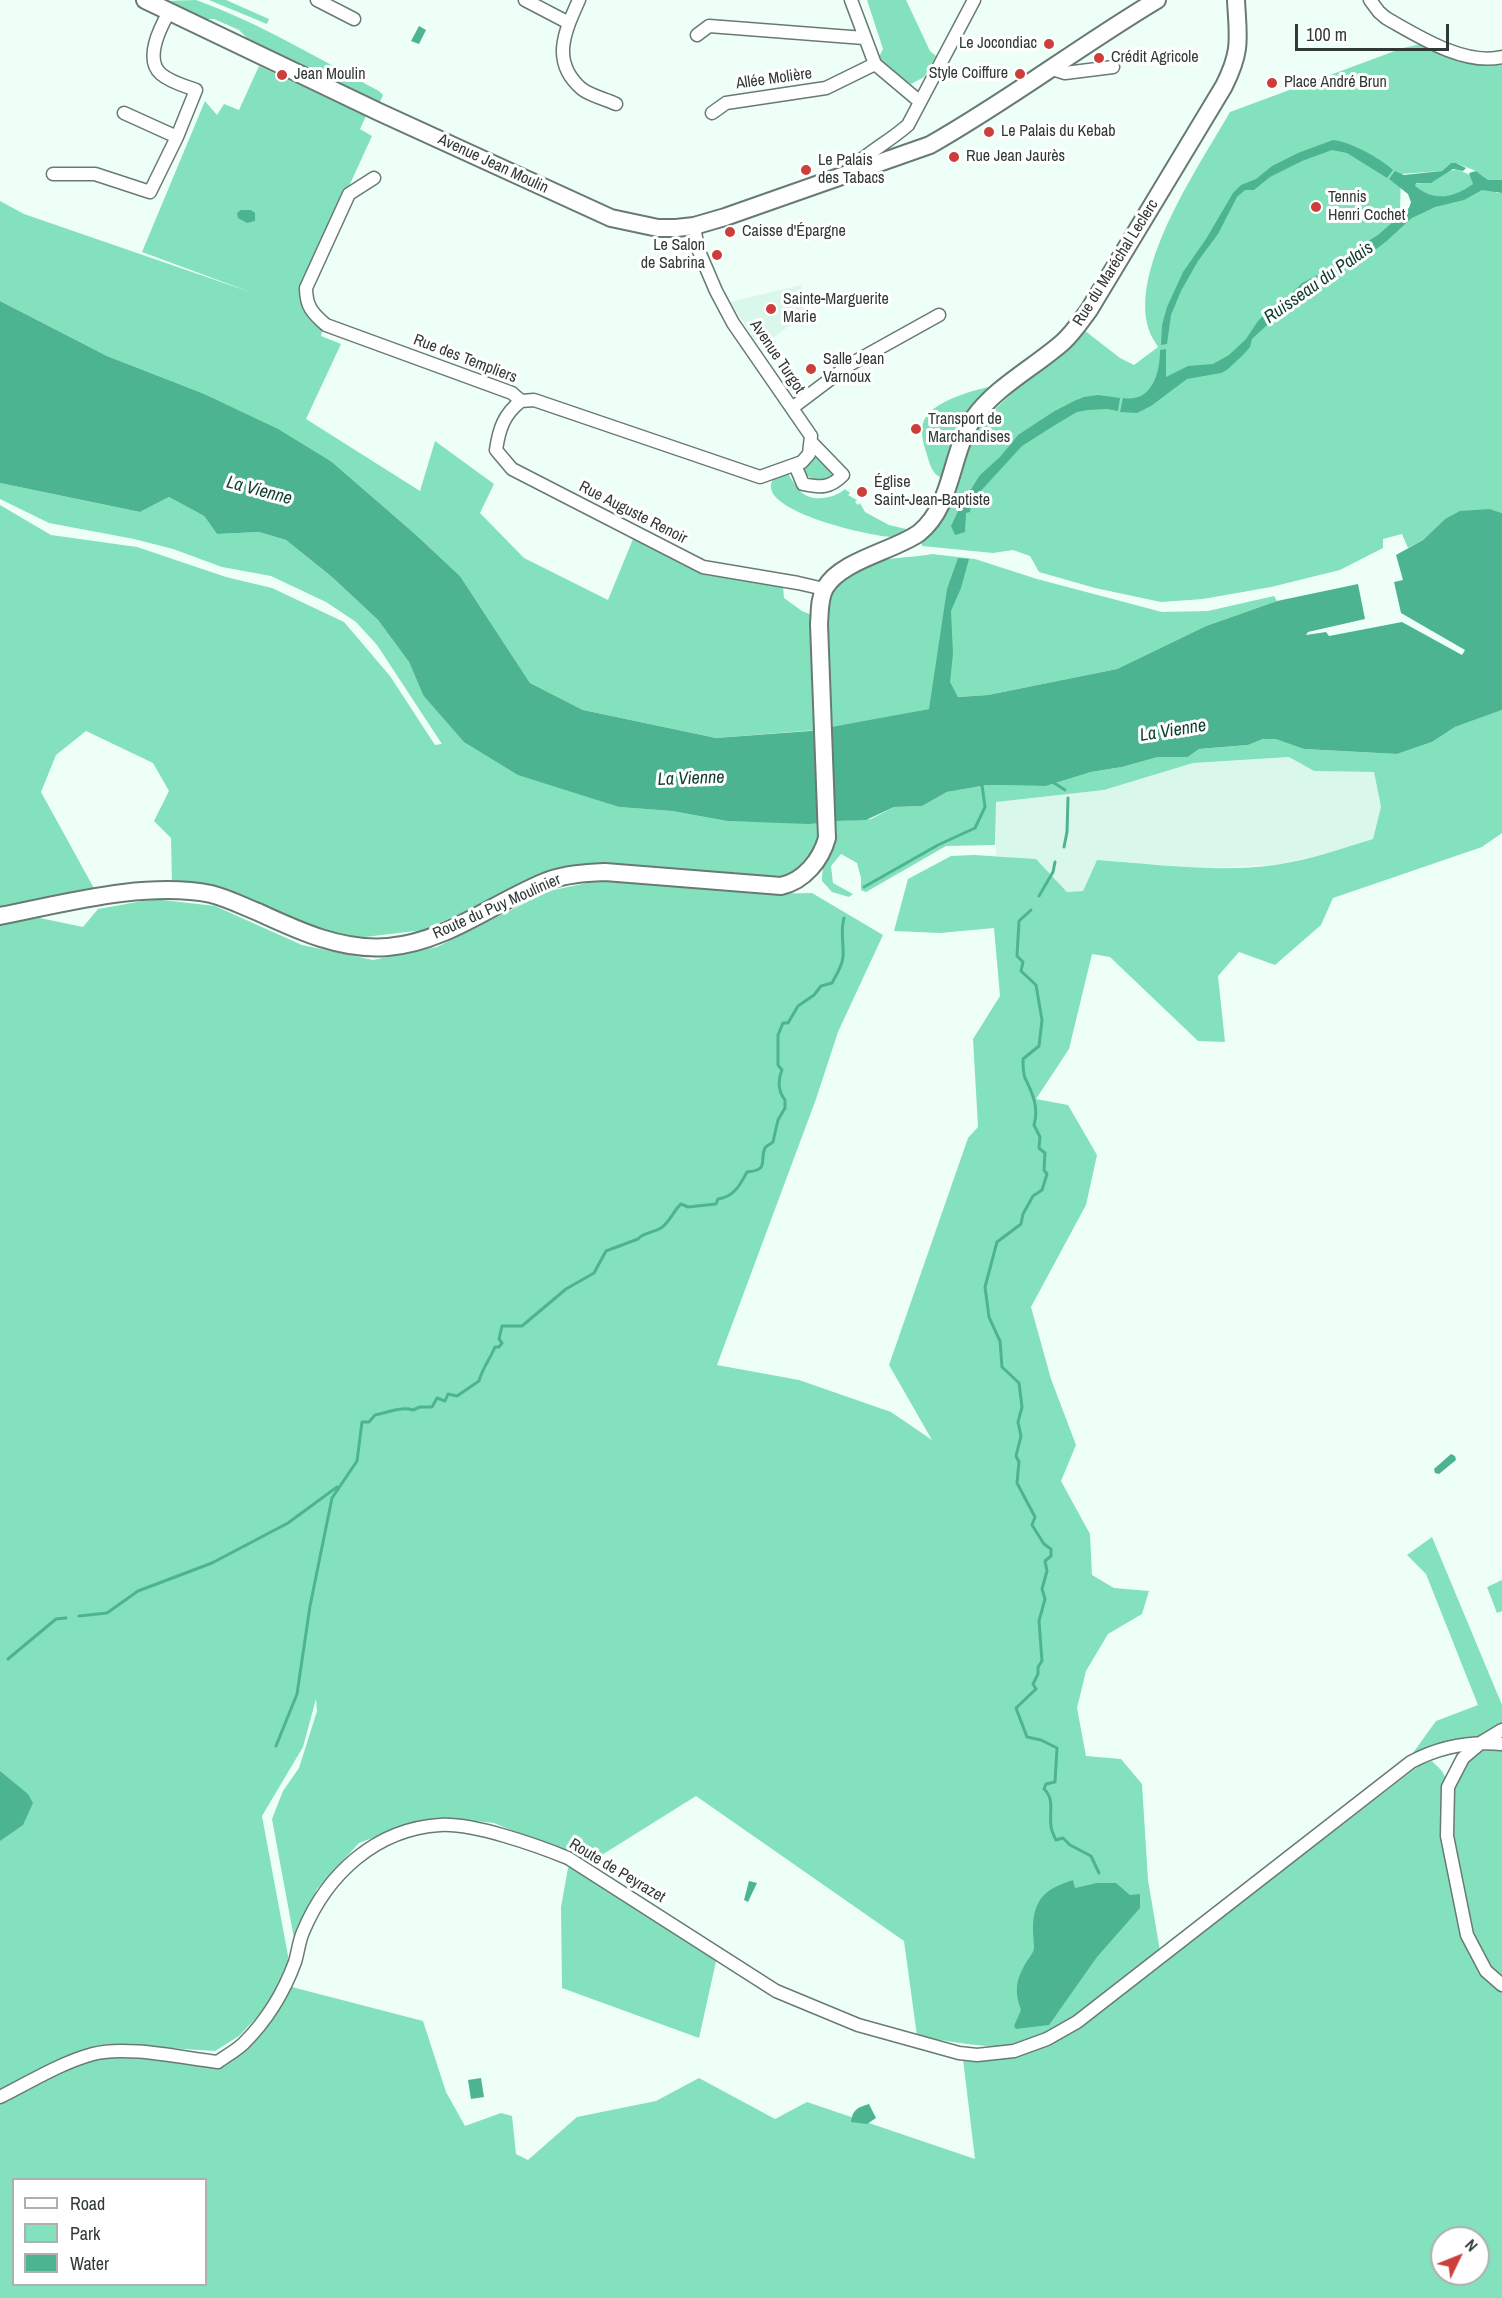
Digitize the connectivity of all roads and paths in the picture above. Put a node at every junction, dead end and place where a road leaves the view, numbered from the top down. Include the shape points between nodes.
1 (145, 0) edge
2 (316, 0) edge
3 (525, 0) edge
4 (579, 0) edge
5 (851, 0) edge
6 (974, 0) edge
7 (1236, 0) edge
8 (1370, 0) edge
9 (1155, 1) edge
10 (169, 12) junction
11 (354, 19) dead end
12 (569, 23) junction
13 (697, 35) dead end
14 (864, 38) junction
15 (1502, 57) edge
16 (875, 64) junction
17 (1113, 67) dead end
18 (1049, 68) junction
19 (919, 100) junction
20 (616, 104) dead end
21 (124, 113) dead end
22 (712, 113) dead end
23 (177, 137) junction
24 (856, 172) junction
25 (53, 174) dead end
26 (374, 178) dead end
27 (694, 226) junction
28 (939, 315) dead end
29 (522, 401) junction
30 (792, 408) junction
31 (812, 442) junction
32 (795, 465) junction
33 (825, 589) junction
34 (0, 916) edge
35 (1502, 1730) edge
36 (1482, 1742) junction
37 (1502, 1744) edge
38 (1502, 1985) edge
39 (0, 2097) edge

1 - 10 main road, Avenue Jean Moulin
2 - 11 street
3 - 12 street
4 - 12 street
5 - 14 street
6 - 19 street
7 - 33 main road, Rue du Maréchal Leclerc via 1239,48 1235,64 1089,310 1064,342 986,404 974,419 931,522 917,534 836,576
8 - 15 street via 1386,18 1432,44 1478,58
9 - 18 main road
10 - 23 street via 153,59 156,69 196,90
10 - 27 main road, Avenue Jean Moulin via 610,218 658,228
12 - 20 street via 562,47 564,64 572,78 583,90
13 - 14 street via 709,26
14 - 16 street
16 - 19 street
16 - 22 street, Allée Molière via 826,88 726,103
17 - 18 street via 1065,73
18 - 24 main road via 930,145
19 - 24 street via 908,125 869,152 855,165
21 - 23 street
23 - 25 street via 150,192 95,174
24 - 27 main road, Avenue Jean Moulin
26 - 29 street, Rue des Templiers via 350,194 306,288 311,312 326,325 512,393
27 - 30 street, Avenue Turgot via 698,249 733,323
28 - 30 street via 849,365
29 - 32 street, Rue des Templiers via 534,400 760,477
29 - 33 street, Rue Auguste Renoir via 506,414 498,432 496,450 512,470 703,567
30 - 31 street, Avenue Turgot
31 - 32 street via 809,454
31 - 32 street, Avenue Turgot via 843,475 822,488 804,484
33 - 34 main road, Route du Puy Moulinier via 819,624 824,849 806,874 790,884 578,873 548,881 436,936 388,947 315,937 222,898 189,890 128,893
35 - 36 street
36 - 37 street
36 - 38 street via 1463,1758 1448,1786 1447,1836 1467,1935 1486,1971
36 - 39 street, Route de Peyrazet via 1431,1751 1411,1762 1067,2028 1014,2051 959,2053 858,2025 777,1991 568,1857 534,1844 441,1825 405,1832 376,1844 345,1866 326,1888 303,1932 287,1981 274,2005 243,2044 218,2062 132,2051 94,2054 56,2068

